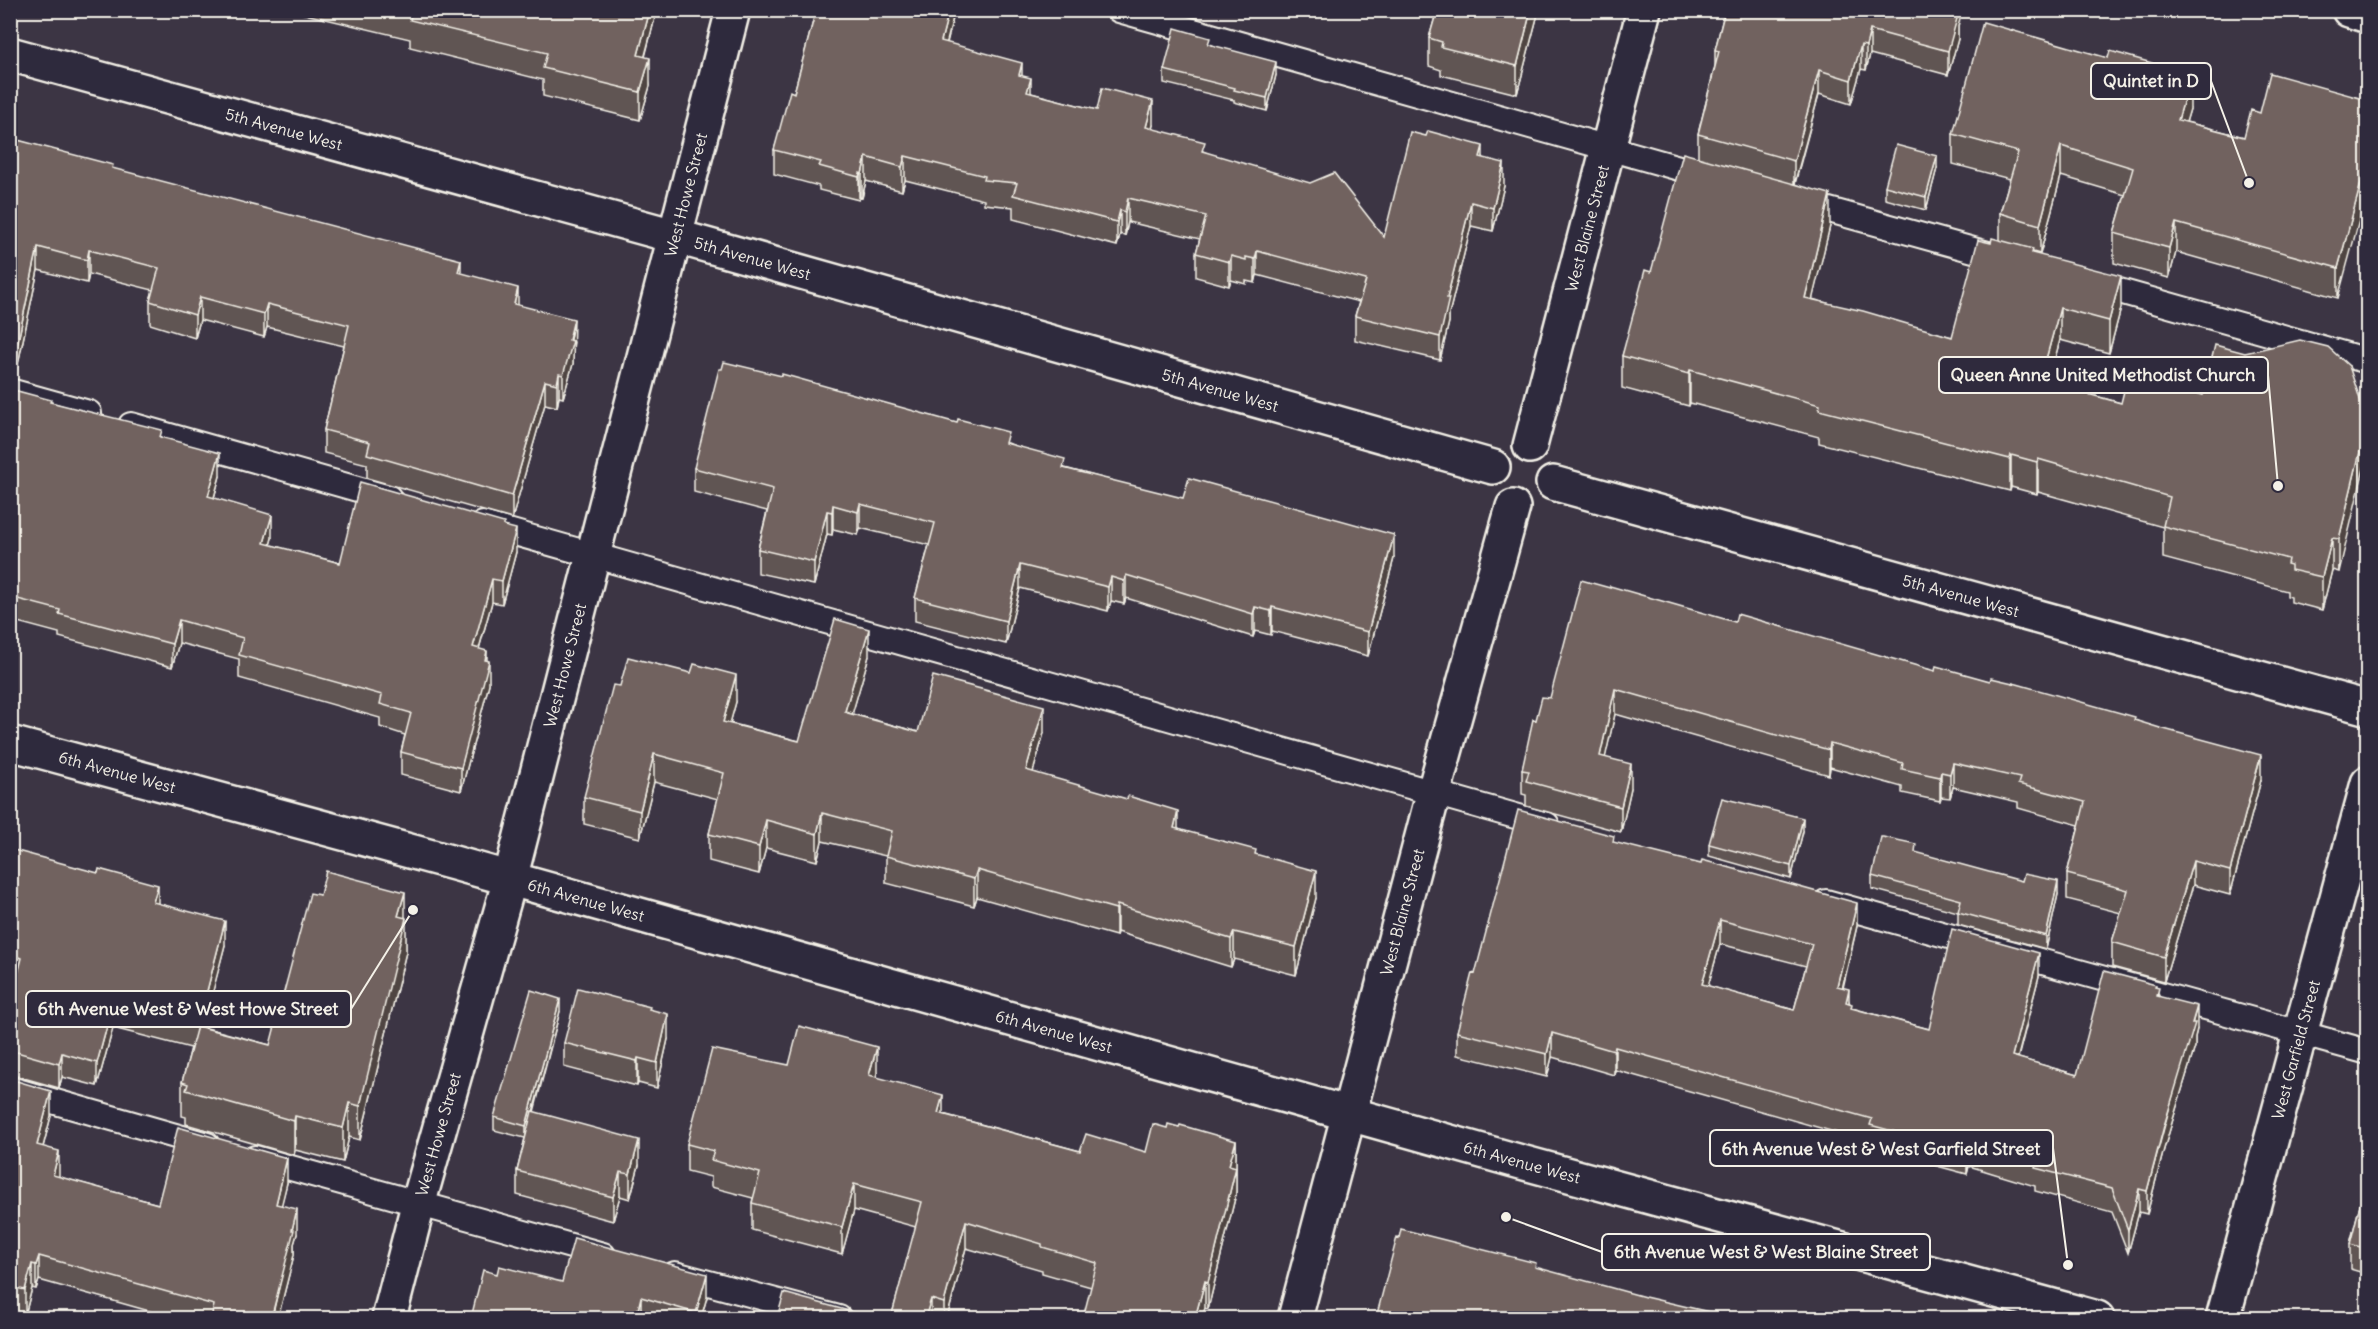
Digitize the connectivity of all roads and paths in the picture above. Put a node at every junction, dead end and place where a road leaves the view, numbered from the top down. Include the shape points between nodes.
1 (733, 10) edge
2 (1119, 10) edge
3 (1644, 10) edge
4 (2349, 10) edge
5 (2367, 15) edge
6 (10, 54) edge
7 (1606, 148) junction
8 (1736, 184) edge
9 (1782, 197) edge
10 (674, 236) junction
11 (2023, 264) edge
12 (2069, 277) edge
13 (2367, 361) edge
14 (10, 391) edge
15 (1530, 446) junction
16 (1493, 467) junction
17 (1553, 483) junction
18 (412, 504) edge
19 (1513, 507) junction
20 (458, 517) edge
21 (592, 556) junction
22 (2367, 708) edge
23 (10, 743) edge
24 (2367, 783) edge
25 (1433, 795) junction
26 (1573, 833) edge
27 (510, 879) junction
28 (1802, 896) edge
29 (2301, 1032) junction
30 (2367, 1052) edge
31 (10, 1089) edge
32 (1350, 1114) junction
33 (418, 1205) junction
34 (621, 1259) edge
35 (655, 1269) edge
36 (389, 1318) edge
37 (839, 1318) edge
38 (1295, 1318) edge
39 (2097, 1318) edge
40 (2223, 1318) edge

1 - 10 street, West Howe Street
2 - 7 lane
3 - 7 street, West Blaine Street
4 - 5 street
6 - 10 street, 5th Avenue West
7 - 8 lane
7 - 15 street, West Blaine Street
9 - 11 lane
10 - 16 street, 5th Avenue West
10 - 21 street, West Howe Street
12 - 13 lane
14 - 18 lane
15 - 16 street via 1510,448
15 - 17 street via 1546,456
16 - 19 street via 1494,490
17 - 19 street via 1540,504
17 - 22 street, 5th Avenue West
19 - 25 street, West Blaine Street
20 - 21 lane
21 - 25 lane
21 - 27 street, West Howe Street
23 - 27 street, 6th Avenue West
24 - 29 street, West Garfield Street
25 - 26 lane
25 - 32 street, West Blaine Street
27 - 32 street, 6th Avenue West
27 - 33 street, West Howe Street
28 - 29 lane
29 - 30 lane
29 - 40 street, West Garfield Street
31 - 33 lane
32 - 38 street, West Blaine Street
32 - 39 street, 6th Avenue West
33 - 34 lane
33 - 36 street, West Howe Street
35 - 37 lane

